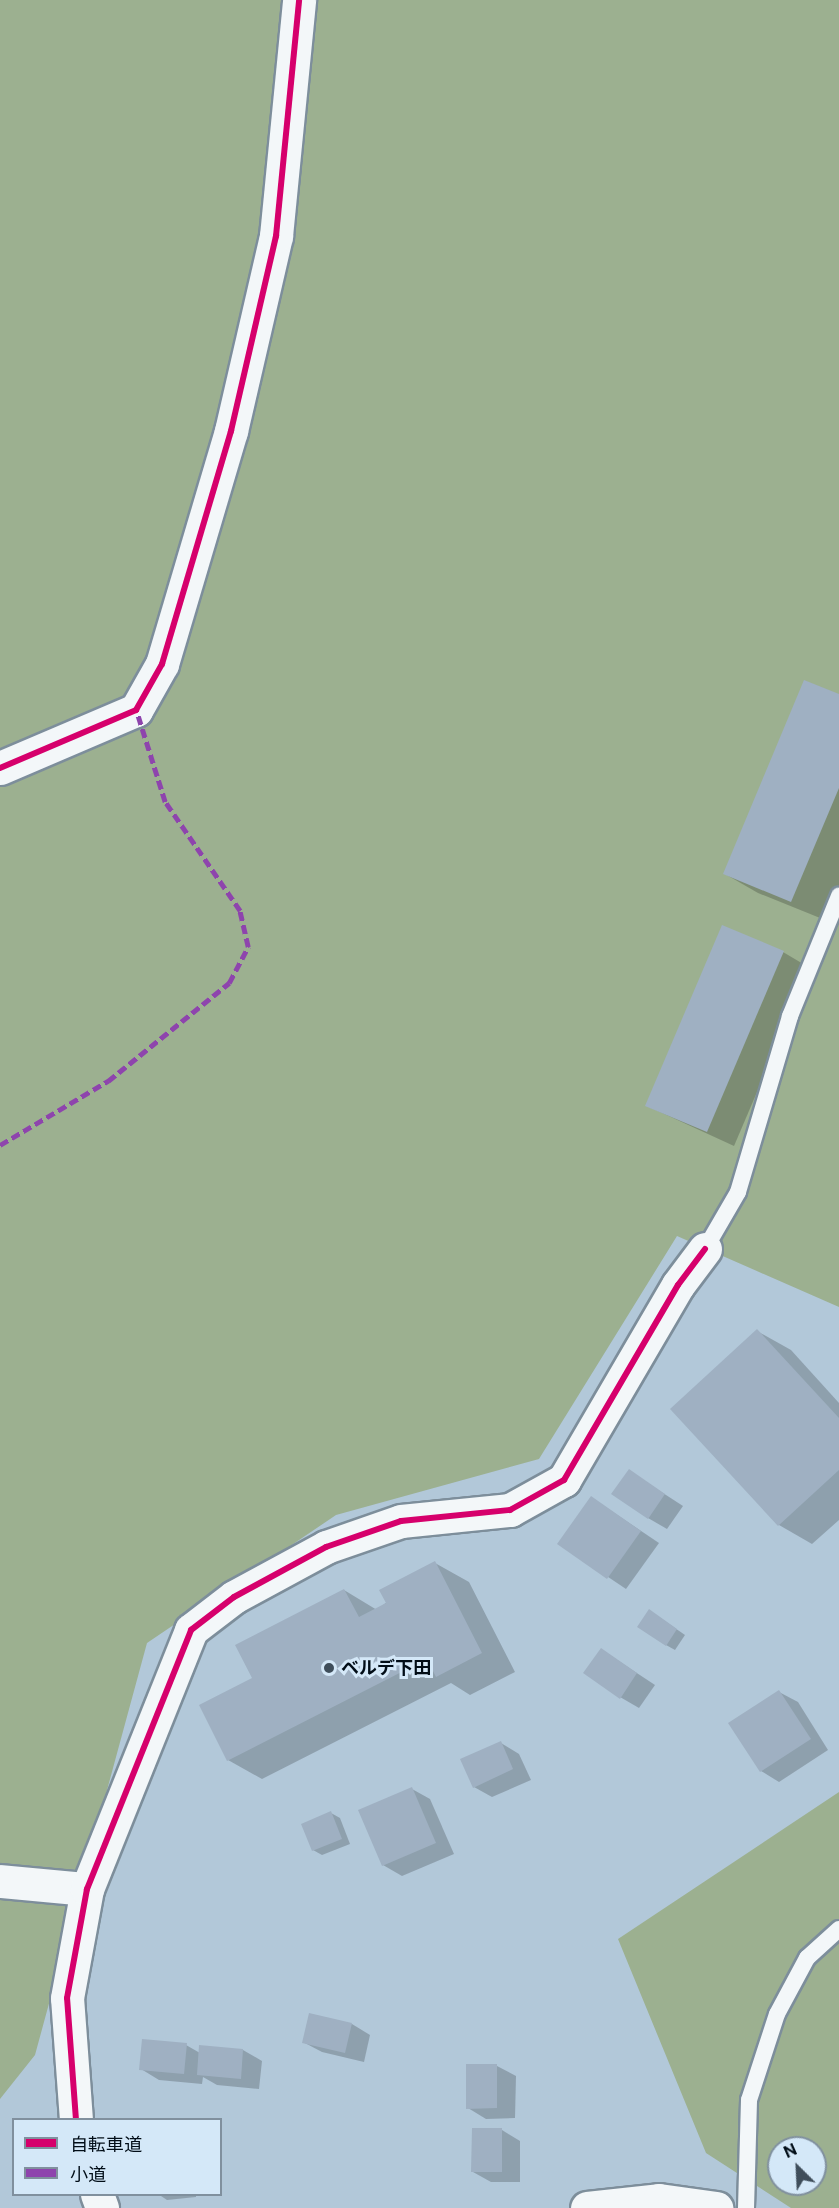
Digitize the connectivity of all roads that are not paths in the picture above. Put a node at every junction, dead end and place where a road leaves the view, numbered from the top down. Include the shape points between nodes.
1 (299, 0) edge
2 (0, 768) edge
3 (839, 896) edge
4 (705, 1249) joint
5 (0, 1881) edge
6 (87, 1888) junction
7 (839, 1929) edge
8 (76, 2118) edge
9 (587, 2208) edge
10 (716, 2208) edge
11 (746, 2208) edge

1 - 2 street via 276,236 231,431 162,664 136,710
3 - 4 lane via 790,1016 738,1192
4 - 6 street via 678,1285 564,1480 510,1510 401,1521 326,1547 234,1597 191,1630
5 - 6 street
6 - 8 street via 67,1998
7 - 11 lane via 807,1958 770,2035 749,2100
9 - 10 street via 659,2200

